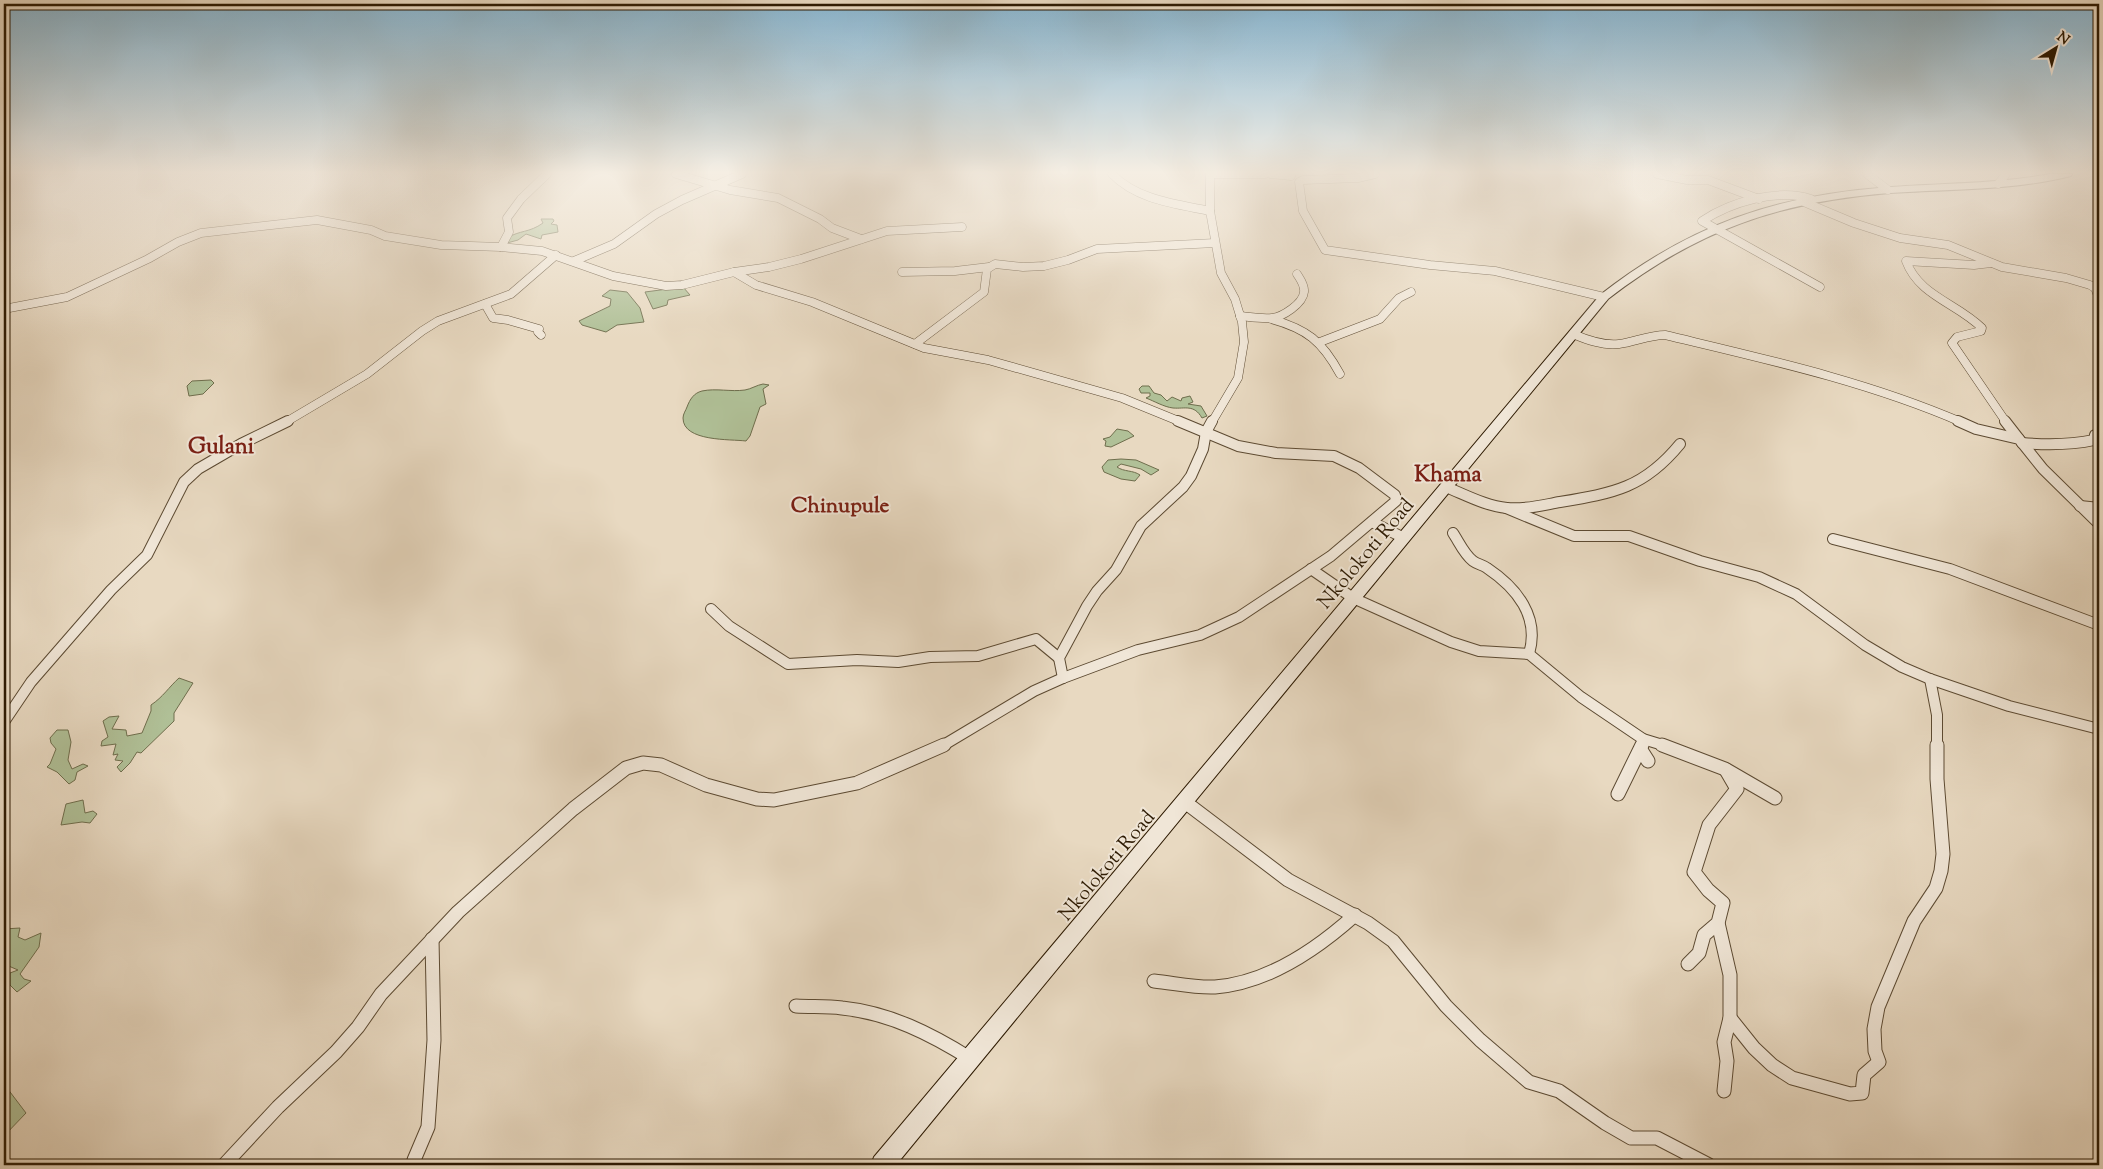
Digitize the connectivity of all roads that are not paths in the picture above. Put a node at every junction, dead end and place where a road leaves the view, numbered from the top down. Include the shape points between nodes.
1 (240, 229) edge
2 (363, 229) edge
3 (508, 229) edge
4 (636, 229) edge
5 (832, 229) edge
6 (933, 229) edge
7 (1213, 229) edge
8 (1312, 229) edge
9 (1712, 229) edge
10 (1714, 229) edge
11 (1871, 229) edge
12 (861, 240) junction
13 (1215, 242) junction
14 (501, 247) junction
15 (556, 255) junction
16 (574, 261) junction
17 (1991, 263) junction
18 (989, 267) junction
19 (734, 272) junction
20 (902, 272) dead end
21 (1297, 274) dead end
22 (2099, 284) edge
23 (2090, 285) junction
24 (1820, 287) dead end
25 (1411, 292) dead end
26 (1604, 297) junction
27 (2099, 298) edge
28 (485, 304) junction
29 (4, 309) edge
30 (1240, 316) junction
31 (1270, 318) junction
32 (1573, 334) junction
33 (541, 336) dead end
34 (1320, 342) junction
35 (915, 344) junction
36 (1340, 374) dead end
37 (1206, 432) junction
38 (2099, 434) edge
39 (2020, 441) junction
40 (1680, 444) dead end
41 (1446, 487) junction
42 (2080, 506) junction
43 (1506, 508) junction
44 (2099, 508) edge
45 (1372, 522) junction
46 (2099, 524) edge
47 (1453, 532) dead end
48 (1402, 537) junction
49 (1833, 539) dead end
50 (1311, 569) junction
51 (1354, 598) junction
52 (711, 609) dead end
53 (2099, 625) edge
54 (1529, 654) junction
55 (1060, 658) junction
56 (1063, 678) junction
57 (1930, 680) junction
58 (4, 722) edge
59 (2099, 729) edge
60 (1642, 744) junction
61 (1648, 761) dead end
62 (1725, 769) junction
63 (1618, 794) dead end
64 (1775, 798) dead end
65 (1185, 802) junction
66 (1355, 915) junction
67 (1718, 923) junction
68 (432, 939) junction
69 (1688, 964) dead end
70 (1154, 981) dead end
71 (796, 1006) dead end
72 (1730, 1018) junction
73 (970, 1059) junction
74 (1724, 1091) dead end
75 (224, 1165) edge
76 (414, 1165) edge
77 (882, 1165) edge
78 (1708, 1165) edge

1 - 29 street via 200,233 67,298
2 - 14 street via 432,244
3 - 14 street
4 - 16 street via 610,246
5 - 12 street
6 - 12 street via 887,231
7 - 13 street
8 - 26 street via 1328,252 1495,271
9 - 26 main road, Nkolokoti Road via 1664,252
10 - 24 street
11 - 17 street via 1900,238 1948,245
12 - 19 street via 801,259
13 - 18 street via 1097,249 1044,266 995,264
13 - 30 street via 1221,273
14 - 15 street
15 - 16 street
15 - 28 street via 514,292
16 - 19 street via 612,276 658,286 682,285
17 - 23 street
17 - 39 street via 1906,261 1908,272 1923,288 1982,328 1981,331 1956,337 1952,343
18 - 20 street
18 - 35 street via 984,292
19 - 35 street via 756,285 812,302
21 - 31 street via 1302,281 1304,298 1279,317
22 - 23 street
23 - 27 street
25 - 34 street via 1400,298 1380,320
26 - 32 main road, Nkolokoti Road
28 - 33 street via 493,318 539,329
28 - 58 street via 430,326 367,374 299,416 198,469 176,495 148,555 111,590 31,682
30 - 31 street
30 - 37 street via 1244,342 1238,378
31 - 34 street via 1290,324
32 - 39 street via 1608,344 1655,334 1665,335 1739,351 1921,404 1976,429
32 - 41 main road, Nkolokoti Road
34 - 36 street
35 - 37 street via 988,360 1122,398
37 - 45 street via 1238,446 1276,453 1324,454 1359,468 1395,495 1396,501
37 - 55 street via 1203,449 1191,476 1141,526 1116,570 1087,606
38 - 39 street via 2094,440 2078,444 2057,442 2044,445
39 - 42 street
40 - 43 street via 1664,464 1624,490 1528,508
41 - 43 street
41 - 48 main road, Nkolokoti Road
42 - 44 street
42 - 46 street
43 - 57 street via 1574,536 1629,536 1766,580 1796,594 1865,645
45 - 48 street
45 - 50 street
47 - 54 street via 1473,561 1510,587 1530,615 1535,642
48 - 51 main road, Nkolokoti Road
49 - 53 street via 1950,569
50 - 51 street
50 - 56 street via 1239,617 1200,635 1138,650
51 - 54 street via 1466,648
51 - 65 main road, Nkolokoti Road
52 - 55 street via 729,626 788,664 857,660 898,662 930,657 978,656 1036,639
54 - 60 street
55 - 56 street
56 - 68 street via 1034,691 933,751 856,782 815,793 774,800 757,799 706,785 660,765 643,762 626,768 566,816
57 - 59 street via 2009,706
57 - 72 street via 1937,715 1941,871 1936,888 1914,921 1878,1007 1874,1029 1879,1062 1864,1075 1862,1093 1850,1094 1792,1078 1754,1048
60 - 61 street
60 - 62 street via 1682,751
60 - 63 street
62 - 64 street
62 - 67 street via 1738,789 1709,825 1694,872 1722,903
65 - 66 street via 1287,880
65 - 73 main road, Nkolokoti Road
66 - 70 street via 1335,934 1310,950 1246,982 1214,987
66 - 78 street via 1394,942 1436,996 1530,1082 1571,1096 1611,1128 1633,1139 1657,1138
67 - 69 street via 1704,934 1698,953
67 - 72 street via 1730,975
68 - 75 street via 381,994 336,1052
68 - 76 street via 434,1040 428,1127
71 - 73 street via 850,1008 890,1018 935,1036
72 - 74 street via 1724,1042 1727,1060
73 - 77 main road, Nkolokoti Road

